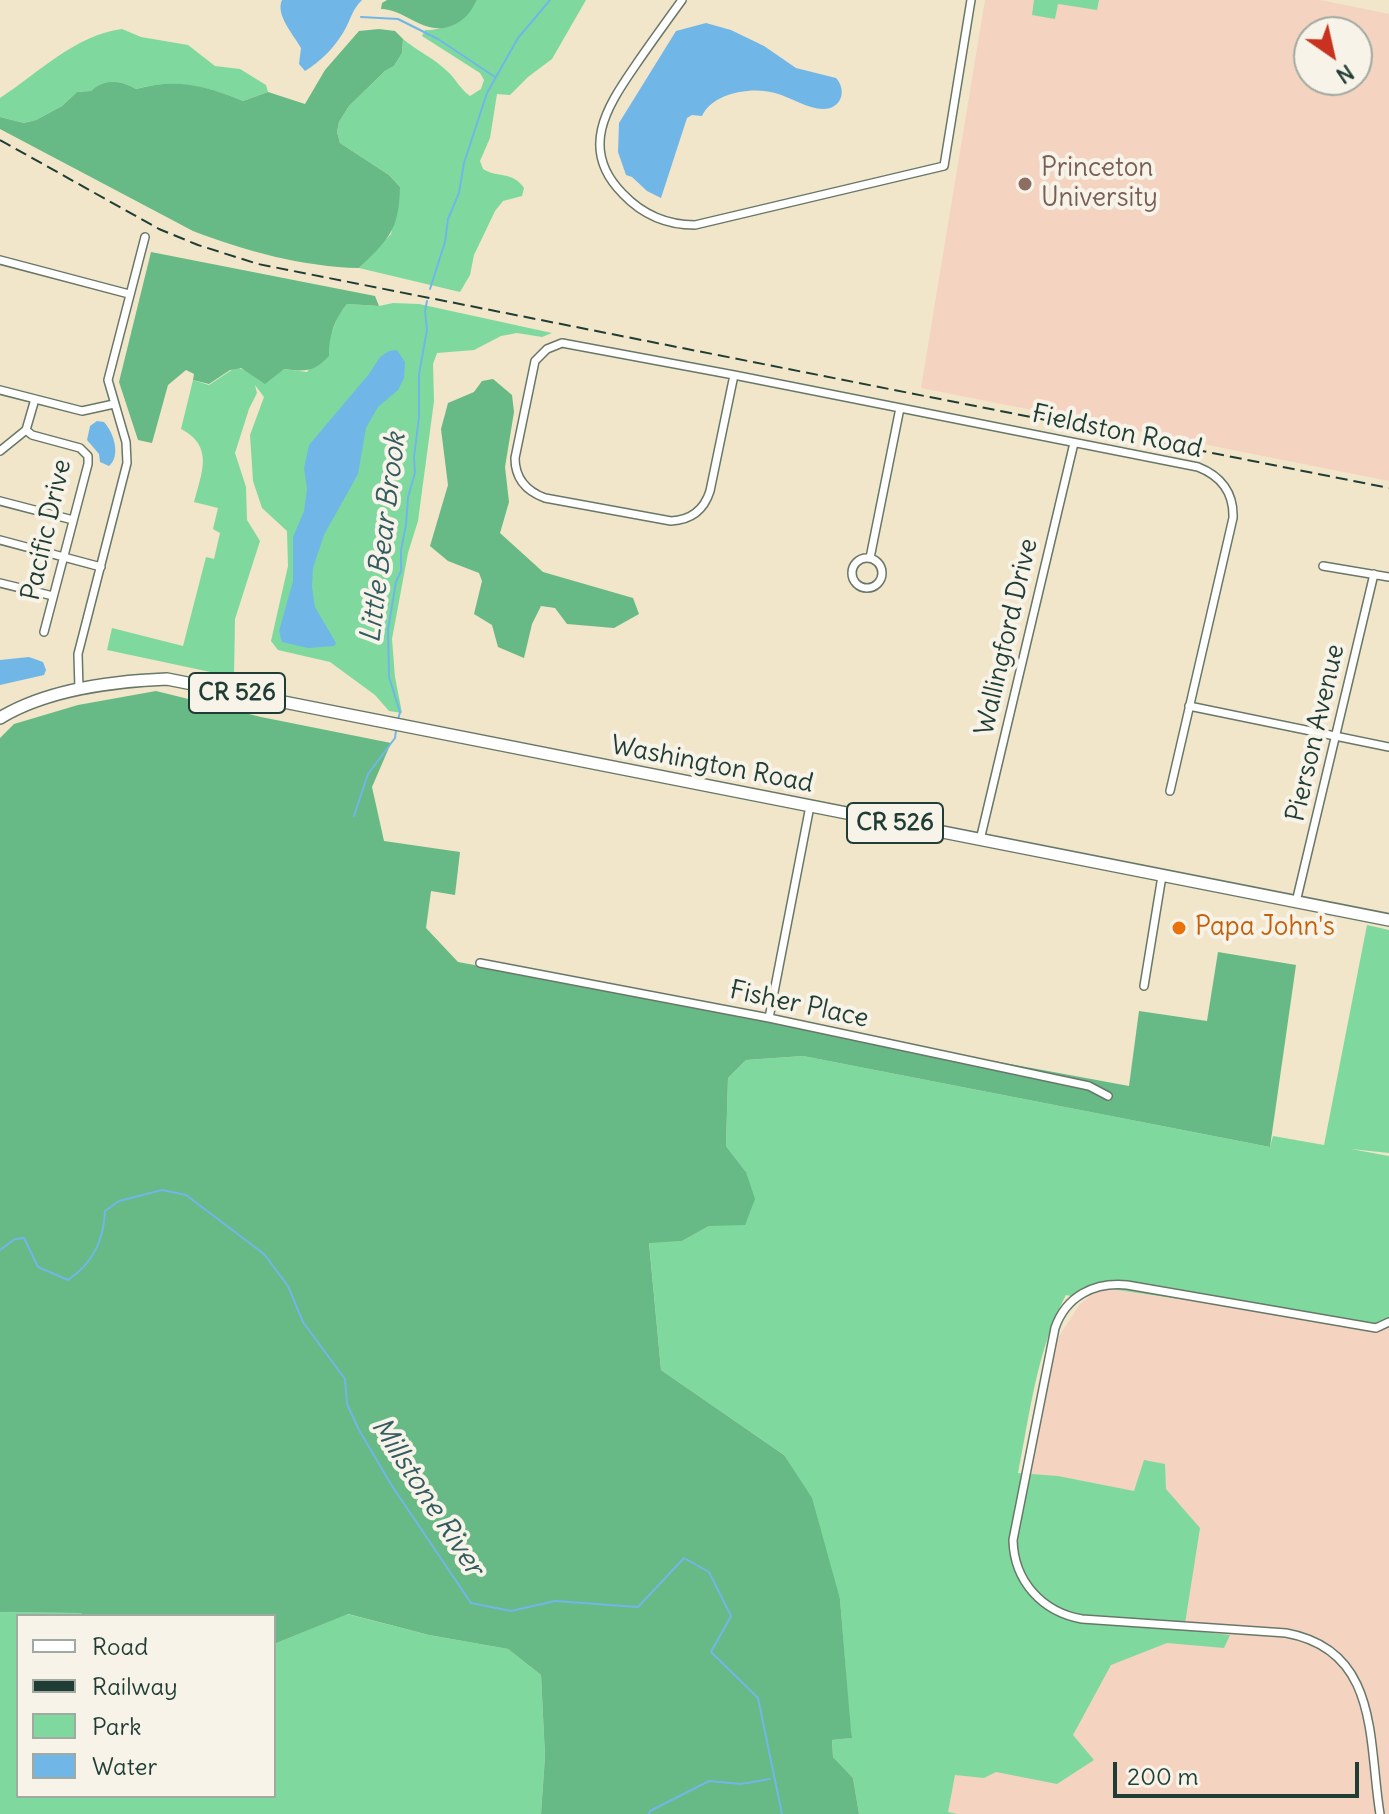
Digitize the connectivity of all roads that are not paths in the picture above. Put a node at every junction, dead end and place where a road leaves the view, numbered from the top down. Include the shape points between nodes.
1 (682, 0) edge
2 (971, 0) edge
3 (145, 237) dead end
4 (0, 260) edge
5 (129, 294) junction
6 (734, 375) junction
7 (0, 390) edge
8 (35, 399) junction
9 (114, 404) junction
10 (900, 408) junction
11 (26, 430) junction
12 (1074, 443) junction
13 (0, 451) edge
14 (0, 501) edge
15 (73, 520) junction
16 (0, 540) edge
17 (63, 558) junction
18 (870, 558) junction
19 (1323, 566) dead end
20 (101, 567) junction
21 (1374, 574) junction
22 (1389, 577) edge
23 (0, 583) edge
24 (53, 596) junction
25 (44, 632) dead end
26 (79, 690) junction
27 (27, 705) junction
28 (1189, 706) junction
29 (0, 709) edge
30 (0, 718) edge
31 (1336, 736) junction
32 (1389, 747) edge
33 (1170, 791) dead end
34 (810, 806) junction
35 (980, 840) junction
36 (1162, 876) junction
37 (1296, 902) junction
38 (1389, 920) edge
39 (480, 963) dead end
40 (1144, 986) dead end
41 (769, 1018) junction
42 (1108, 1096) dead end
43 (1389, 1322) edge
44 (1380, 1814) edge

1 - 2 street via 612,100 600,145 605,169 639,209 662,220 695,225 944,166
3 - 5 street
4 - 5 street
5 - 9 street via 109,367
6 - 6 street, Fieldston Road via 571,343 554,345 532,370 515,458 518,475 528,490 545,498 671,521 689,518 704,506 710,491
6 - 10 street, Fieldston Road
7 - 8 street
8 - 9 street via 82,411
8 - 11 street
9 - 20 street via 127,463
10 - 12 street, Fieldston Road
10 - 18 street
11 - 13 street
11 - 15 street, Pacific Drive via 85,451 88,464
12 - 28 street, Fieldston Road via 1198,467 1216,476 1228,491 1233,518
12 - 35 street, Wallingford Drive
14 - 15 street
15 - 17 street, Pacific Drive
16 - 17 street
17 - 20 street
17 - 24 street, Pacific Drive
18 - 18 street via 858,560 852,570 854,581 864,588 875,586 882,576 880,564
19 - 21 street
20 - 26 street via 78,654
21 - 22 street
21 - 31 street, Pierson Avenue
23 - 24 street
24 - 25 street, Pacific Drive
26 - 27 main road, Washington Road / CR 526
26 - 34 main road, Washington Road / CR 526 via 167,679
27 - 29 main road, Washington Road / CR 526
27 - 30 main road, Washington Road / CR 526
28 - 31 street
28 - 33 street, Fieldston Road
31 - 32 street
31 - 37 street, Pierson Avenue
34 - 35 main road, Washington Road / CR 526
34 - 41 street
35 - 36 main road, Washington Road / CR 526
36 - 37 main road, Washington Road / CR 526
36 - 40 street
37 - 38 main road, Washington Road / CR 526
39 - 41 street, Fisher Place
41 - 42 street, Fisher Place via 1089,1086
43 - 44 street via 1376,1328 1127,1285 1087,1290 1069,1303 1055,1328 1013,1540 1015,1561 1026,1584 1062,1614 1286,1633 1330,1650 1351,1672 1363,1697

